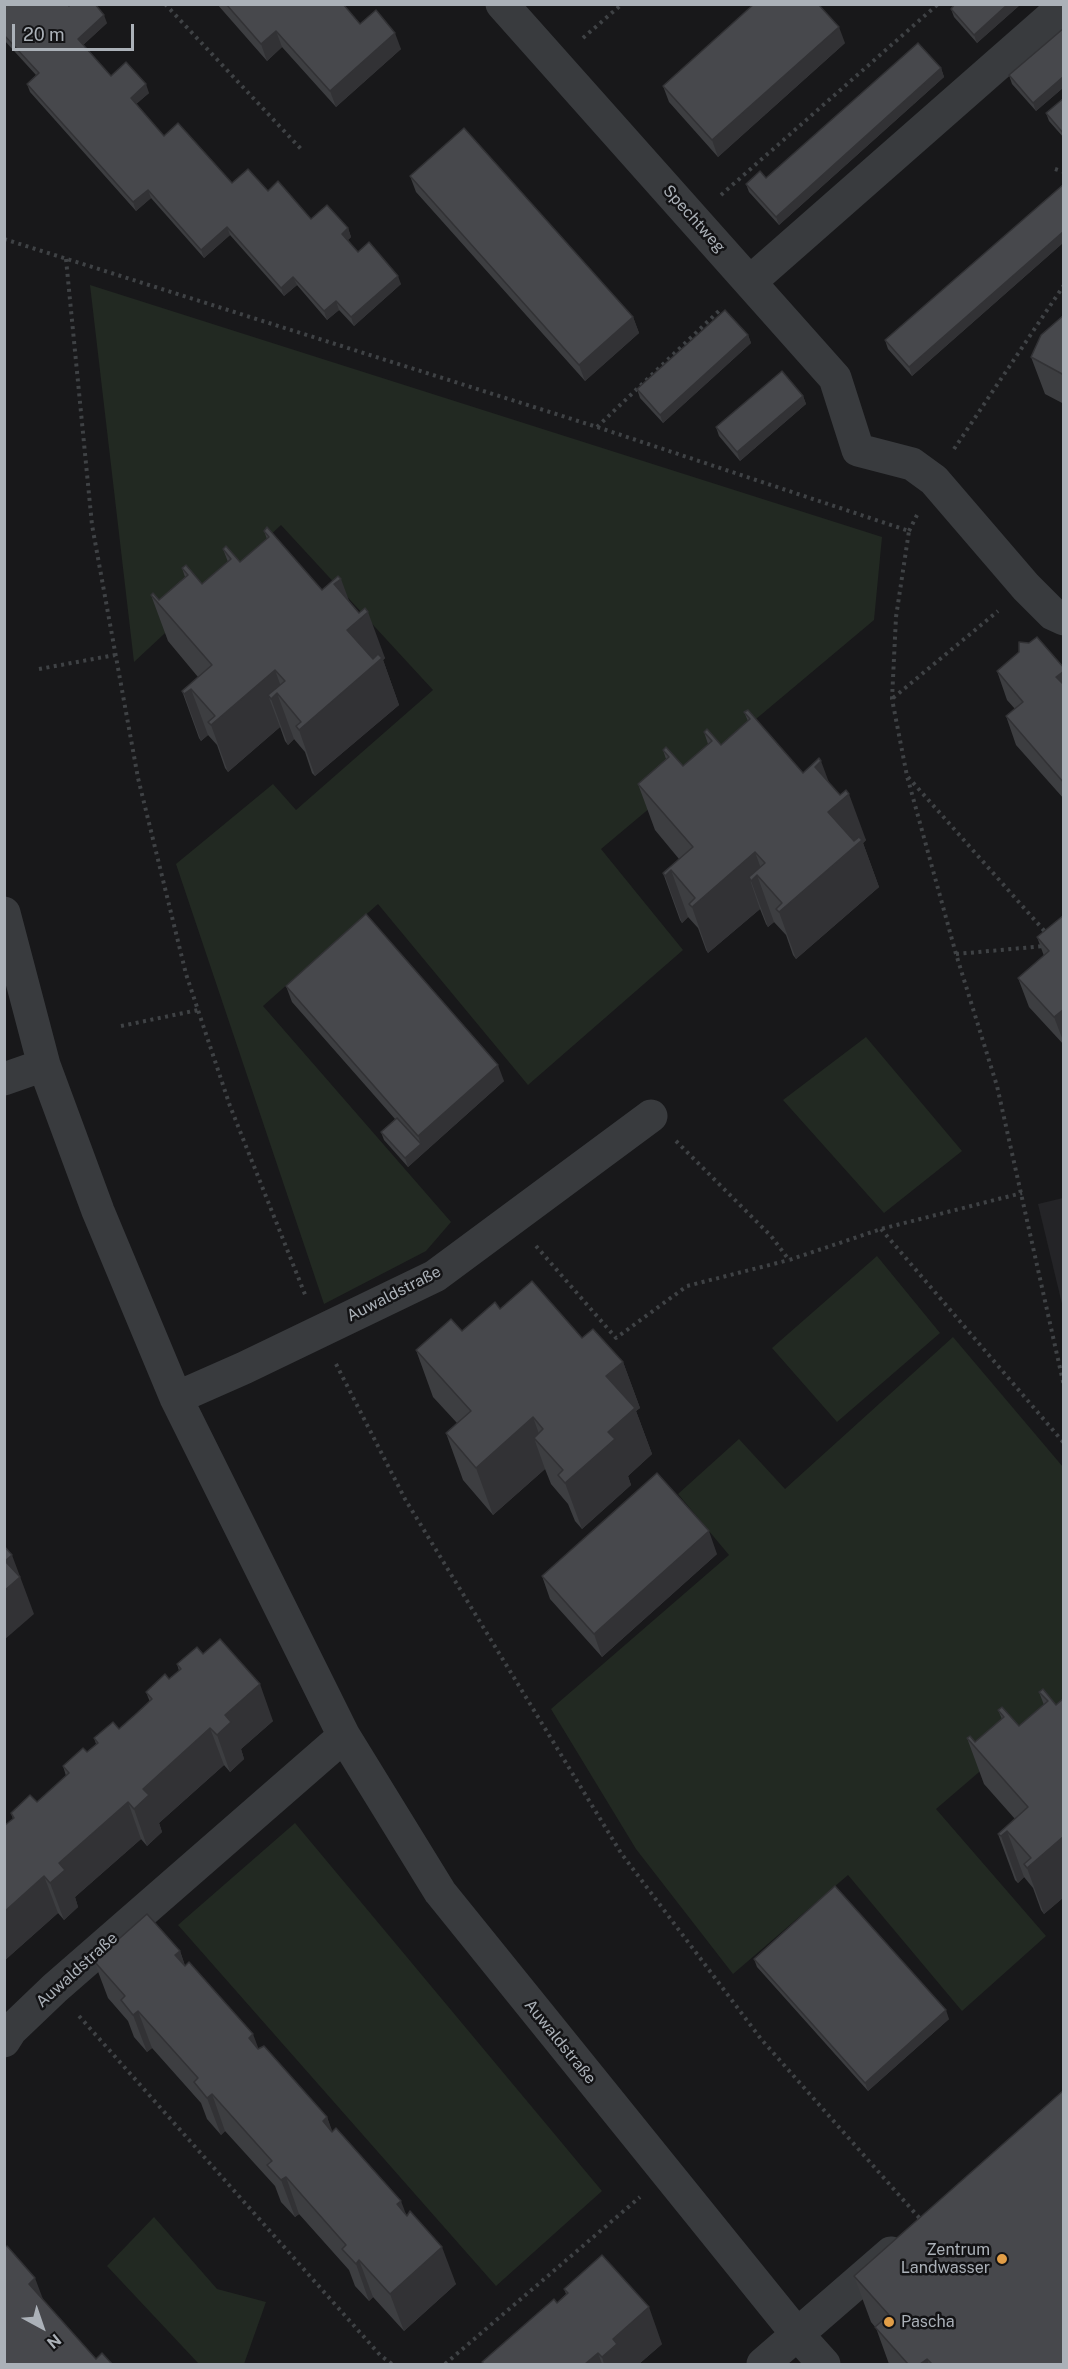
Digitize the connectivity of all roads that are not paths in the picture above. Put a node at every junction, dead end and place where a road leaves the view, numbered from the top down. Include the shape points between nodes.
1 (502, 4) edge
2 (1064, 6) edge
3 (751, 281) junction
4 (1064, 619) edge
5 (4, 913) edge
6 (44, 1065) junction
7 (4, 1079) edge
8 (651, 1116) road end
9 (176, 1398) junction
10 (344, 1736) junction
11 (4, 2041) edge
12 (915, 2232) edge
13 (797, 2334) junction
14 (763, 2364) edge
15 (824, 2364) edge

1 - 3 street, Spechtweg
2 - 3 street
3 - 4 street, Spechtweg via 835,378 858,450 912,464 934,480 1026,587 1053,614
5 - 6 street, Auwaldstraße
6 - 7 street
6 - 9 street, Auwaldstraße via 98,1211
8 - 9 street, Auwaldstraße via 435,1276
9 - 10 street, Auwaldstraße
10 - 11 street, Auwaldstraße via 55,1988
10 - 13 street, Auwaldstraße via 440,1892
12 - 13 street
13 - 14 street
13 - 15 street, Auwaldstraße

